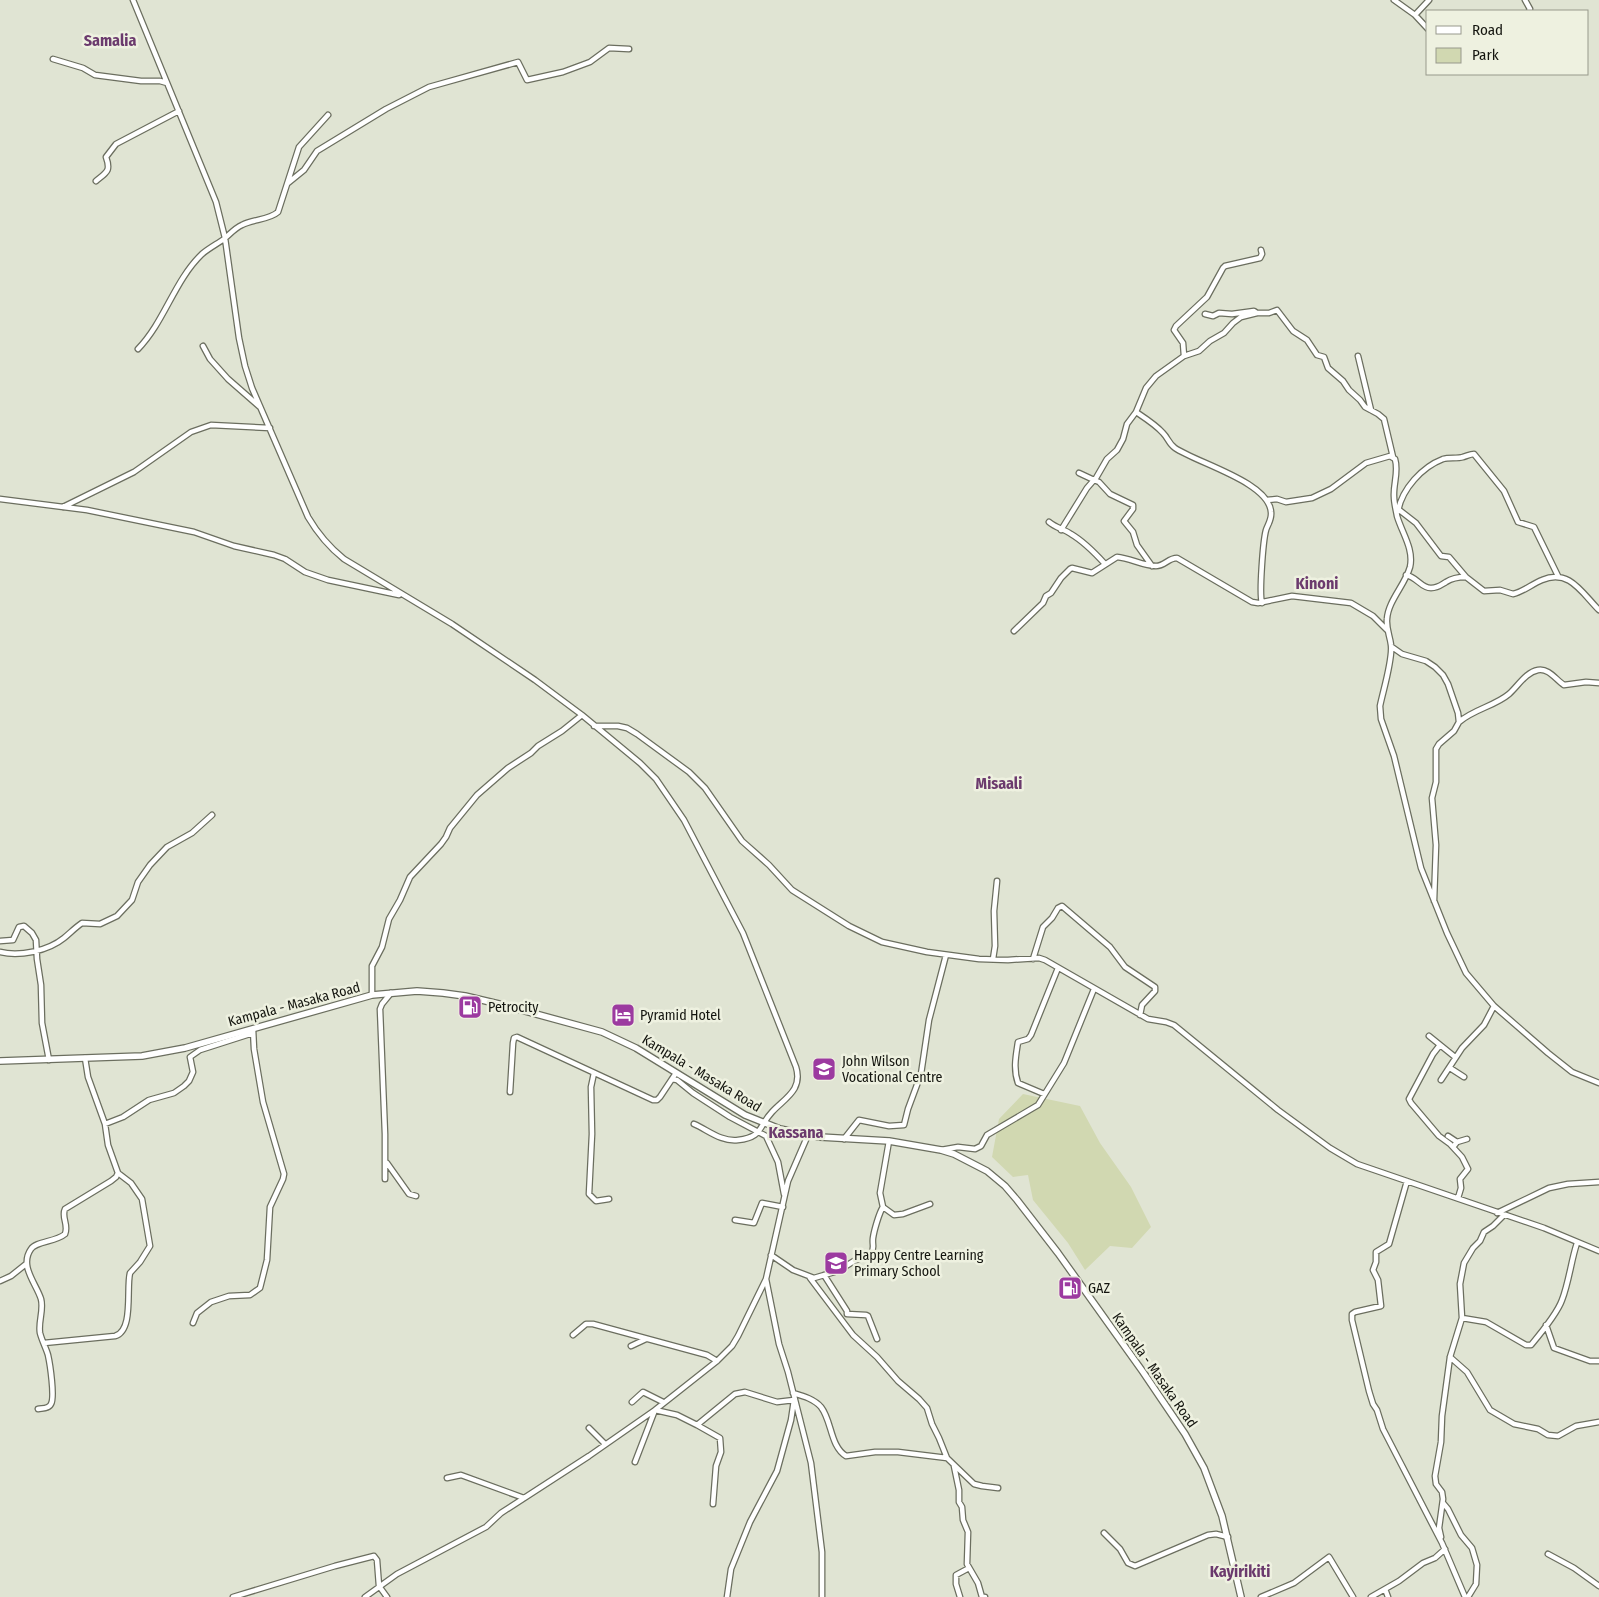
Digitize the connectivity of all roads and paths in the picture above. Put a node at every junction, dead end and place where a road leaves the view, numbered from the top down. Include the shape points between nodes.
1 (133, 0) edge
2 (1394, 0) edge
3 (1428, 0) edge
4 (1415, 15) junction
5 (1426, 27) edge
6 (629, 49) dead end
7 (53, 59) dead end
8 (168, 84) junction
9 (179, 111) junction
10 (328, 115) dead end
11 (96, 181) dead end
12 (288, 183) junction
13 (226, 238) junction
14 (1261, 250) dead end
15 (1205, 314) dead end
16 (1232, 314) junction
17 (1257, 314) junction
18 (1226, 330) junction
19 (203, 346) dead end
20 (138, 349) dead end
21 (1184, 356) junction
22 (1358, 356) dead end
23 (261, 408) junction
24 (1371, 410) junction
25 (1136, 412) junction
26 (270, 428) junction
27 (1393, 456) junction
28 (1079, 473) dead end
29 (1094, 480) junction
30 (0, 499) edge
31 (1267, 500) junction
32 (62, 507) junction
33 (1398, 509) junction
34 (1397, 516) junction
35 (1049, 522) dead end
36 (1061, 530) junction
37 (1105, 564) junction
38 (1152, 566) junction
39 (1406, 575) junction
40 (1558, 576) junction
41 (1466, 577) junction
42 (403, 596) junction
43 (1262, 602) junction
44 (1599, 610) edge
45 (1387, 630) junction
46 (1014, 631) dead end
47 (1392, 647) junction
48 (1599, 683) edge
49 (582, 715) junction
50 (1459, 722) junction
51 (594, 726) junction
52 (212, 815) dead end
53 (996, 881) dead end
54 (1434, 902) junction
55 (0, 941) edge
56 (36, 950) junction
57 (0, 952) edge
58 (946, 955) junction
59 (993, 959) junction
60 (1034, 959) junction
61 (1058, 968) junction
62 (1094, 988) junction
63 (392, 993) junction
64 (372, 996) junction
65 (1494, 1006) junction
66 (1140, 1014) junction
67 (253, 1031) junction
68 (1429, 1036) dead end
69 (1440, 1045) junction
70 (1455, 1057) junction
71 (85, 1058) junction
72 (49, 1060) junction
73 (0, 1061) edge
74 (1450, 1068) junction
75 (594, 1073) junction
76 (674, 1076) junction
77 (1464, 1077) dead end
78 (1441, 1080) dead end
79 (1599, 1083) edge
80 (510, 1092) dead end
81 (1044, 1094) junction
82 (105, 1124) junction
83 (694, 1124) dead end
84 (765, 1124) junction
85 (760, 1131) junction
86 (808, 1135) junction
87 (1448, 1136) dead end
88 (844, 1139) junction
89 (1467, 1139) dead end
90 (888, 1140) junction
91 (1457, 1142) junction
92 (1453, 1147) junction
93 (941, 1150) junction
94 (386, 1162) junction
95 (118, 1173) junction
96 (385, 1179) dead end
97 (1407, 1181) junction
98 (1599, 1182) edge
99 (416, 1196) dead end
100 (785, 1196) junction
101 (1458, 1198) junction
102 (609, 1199) dead end
103 (930, 1204) dead end
104 (783, 1207) junction
105 (883, 1207) junction
106 (1497, 1213) junction
107 (1504, 1215) junction
108 (735, 1220) dead end
109 (1577, 1243) junction
110 (1599, 1251) edge
111 (771, 1255) junction
112 (26, 1264) junction
113 (824, 1274) junction
114 (766, 1278) junction
115 (810, 1278) junction
116 (0, 1282) edge
117 (1462, 1318) junction
118 (192, 1323) dead end
119 (1546, 1325) junction
120 (572, 1335) dead end
121 (646, 1339) junction
122 (877, 1339) dead end
123 (44, 1343) junction
124 (631, 1346) dead end
125 (1450, 1357) junction
126 (717, 1361) junction
127 (1599, 1361) edge
128 (793, 1393) junction
129 (794, 1400) junction
130 (632, 1402) dead end
131 (663, 1402) junction
132 (38, 1409) dead end
133 (655, 1410) junction
134 (1599, 1422) edge
135 (697, 1425) junction
136 (589, 1428) dead end
137 (605, 1444) junction
138 (947, 1458) junction
139 (635, 1462) dead end
140 (954, 1466) junction
141 (447, 1478) dead end
142 (998, 1488) dead end
143 (524, 1498) junction
144 (1443, 1503) junction
145 (713, 1504) dead end
146 (1104, 1533) dead end
147 (1228, 1537) junction
148 (1442, 1543) junction
149 (1445, 1549) junction
150 (1548, 1554) dead end
151 (969, 1568) junction
152 (379, 1586) junction
153 (1599, 1586) edge
154 (1384, 1589) junction
155 (233, 1597) edge
156 (366, 1597) edge
157 (387, 1597) edge
158 (728, 1597) edge
159 (822, 1597) edge
160 (960, 1597) edge
161 (986, 1597) edge
162 (1241, 1597) edge
163 (1261, 1597) edge
164 (1353, 1597) edge
165 (1371, 1597) edge
166 (1388, 1597) edge
167 (1467, 1597) edge

1 - 8 street
2 - 4 street
3 - 4 street
4 - 5 street
6 - 12 street via 609,48 590,62 527,80 518,62 429,87 317,151 304,170
7 - 8 street via 95,75
8 - 9 street
9 - 11 street via 116,144 106,157 109,168
9 - 13 street via 216,202
10 - 12 street via 299,147
12 - 13 street via 278,212 242,225
13 - 20 street via 202,254 182,278 163,314
13 - 23 street via 242,353
14 - 21 street via 1260,258 1225,266 1207,297 1176,326 1174,330 1183,343
15 - 16 street
16 - 17 street via 1254,311
16 - 18 street
17 - 18 street via 1236,320
17 - 24 street via 1277,310 1293,331 1307,340 1317,355 1324,358 1328,368
18 - 21 street via 1199,351
19 - 23 street via 228,379
21 - 25 street via 1156,376 1146,388
22 - 24 street
23 - 26 street
24 - 27 street via 1384,419
25 - 29 street via 1127,424 1117,450
25 - 31 street via 1160,430 1177,449 1227,472
26 - 32 street via 211,425 191,432 134,472
26 - 42 street via 318,534 344,559
27 - 31 street via 1366,463 1331,489 1312,498 1286,502
27 - 34 street via 1398,470 1394,498
28 - 29 street
29 - 36 street
29 - 38 street via 1110,494 1132,505 1124,521 1134,532 1137,545
30 - 32 street
31 - 43 street via 1271,519 1264,546
32 - 42 street via 109,513 194,532 274,555 328,580
33 - 34 street
33 - 40 street via 1408,485 1426,470 1446,458 1474,454 1504,491 1518,522 1534,526
33 - 41 street via 1416,523 1440,556 1449,557
34 - 39 street via 1411,556
35 - 36 street
36 - 37 street via 1079,539
37 - 38 street via 1117,557
37 - 46 street via 1092,573 1070,569
38 - 43 street via 1177,558 1252,602
39 - 41 street via 1430,588 1454,578
39 - 45 street via 1388,610
40 - 41 street via 1513,594 1500,590 1484,591
40 - 44 street via 1570,581
42 - 49 street via 496,653
43 - 45 street via 1292,596 1351,603 1366,610
45 - 47 street
47 - 50 street via 1402,654 1426,661 1443,675
47 - 54 street via 1380,714 1394,756 1421,868
48 - 50 street via 1564,685 1548,671 1539,669 1528,675 1507,696
49 - 51 street
49 - 64 street via 508,768 477,795 450,828 446,838 410,878 389,919 382,947 372,966
50 - 54 street via 1436,749 1436,782 1432,798 1436,845
51 - 58 street via 627,728 696,778 742,841 792,890 817,907 882,942
51 - 84 street via 640,764 669,796 743,934 797,1072 791,1095 771,1113
52 - 56 street via 192,833 167,847 150,865 138,882 132,900 117,916 104,923 82,923 62,940
53 - 59 street
54 - 65 street via 1466,973
55 - 56 street via 12,940 19,927 24,926 36,940
56 - 57 street via 20,954
56 - 72 street via 42,1023
58 - 59 street
58 - 88 street via 929,1020 921,1074 904,1125 889,1126 859,1120
59 - 60 street
60 - 61 street via 1041,958
60 - 66 street via 1042,927 1062,906 1110,947 1125,967 1155,987 1141,1007
61 - 62 street
61 - 81 street via 1031,1035 1018,1042 1016,1056 1018,1082
62 - 66 street
62 - 81 street via 1064,1063
63 - 64 main road, Kampala - Masaka Road
63 - 76 main road, Kampala - Masaka Road via 464,996 602,1032 628,1044
63 - 94 street via 380,1009
64 - 67 main road, Kampala - Masaka Road
65 - 70 street via 1480,1030
65 - 79 street via 1567,1068
66 - 97 street via 1174,1025 1330,1148 1357,1164
67 - 71 main road, Kampala - Masaka Road via 149,1055
67 - 82 street via 200,1050 190,1057 193,1072 184,1086 174,1093 149,1100
67 - 118 street via 263,1102 284,1174 270,1207 262,1284 247,1296 229,1296 211,1302 197,1313
68 - 69 street
69 - 70 street
69 - 92 street via 1409,1098 1439,1136
70 - 74 street
71 - 72 main road, Kampala - Masaka Road
71 - 82 street via 88,1077
72 - 73 main road, Kampala - Masaka Road
74 - 77 street
74 - 78 street
75 - 76 street via 655,1100
75 - 80 street via 517,1037 513,1043
75 - 102 street via 589,1194 598,1202
76 - 84 main road, Kampala - Masaka Road
76 - 85 street via 692,1094
81 - 93 street via 1038,1106 987,1134 981,1146
82 - 95 street
83 - 85 street via 726,1139 746,1138
84 - 85 street
84 - 86 main road, Kampala - Masaka Road
85 - 100 street via 766,1136 778,1162
86 - 88 main road, Kampala - Masaka Road
86 - 100 street
87 - 91 street
88 - 90 main road, Kampala - Masaka Road
89 - 91 street
90 - 93 main road, Kampala - Masaka Road
90 - 105 street via 880,1193
91 - 92 street
92 - 101 street via 1468,1169 1460,1179
93 - 147 main road, Kampala - Masaka Road via 977,1164 996,1177 1047,1239 1190,1442 1210,1482
94 - 96 street
94 - 99 street via 409,1194
95 - 112 street via 111,1181 64,1209 65,1234 32,1247
95 - 123 street via 131,1183 142,1199 150,1240 148,1252 130,1273 124,1329 115,1336
97 - 101 street
97 - 148 street via 1389,1244 1376,1252 1373,1270 1378,1280 1381,1306 1355,1312 1352,1320 1369,1391 1383,1429
98 - 106 street via 1549,1188
100 - 104 street
101 - 106 street
103 - 105 street via 894,1215
104 - 108 street via 762,1203 754,1223
104 - 111 street
105 - 113 street via 873,1238 874,1251
106 - 107 street
107 - 109 street
107 - 117 street via 1484,1232 1464,1263 1460,1284
109 - 110 street
109 - 119 street via 1562,1300
111 - 114 street
111 - 115 street
112 - 116 street
112 - 123 street via 40,1298 40,1330
113 - 115 street
113 - 122 street via 847,1314 868,1316
114 - 126 street via 732,1346
114 - 128 street
115 - 138 street via 853,1334 927,1408
117 - 119 street via 1486,1322 1528,1346
117 - 125 street
119 - 127 street via 1554,1348
120 - 121 street via 586,1324 593,1324
121 - 124 street
121 - 126 street via 707,1355
123 - 132 street via 53,1397 49,1407
125 - 134 street via 1467,1372 1490,1410 1514,1424 1555,1436 1576,1426
125 - 144 street via 1435,1476
126 - 131 street
128 - 129 street
128 - 138 street via 820,1406 838,1448 846,1456 898,1452
129 - 135 street via 777,1402 745,1392 736,1394
129 - 158 street via 777,1471 750,1522 731,1569
129 - 159 street via 811,1463 822,1552
130 - 131 street via 643,1392
131 - 133 street
133 - 135 street via 677,1415
133 - 137 street
133 - 139 street
135 - 145 street via 720,1438
136 - 137 street
137 - 143 street
138 - 140 street
140 - 142 street via 974,1484
140 - 151 street via 968,1532
141 - 143 street via 461,1475
143 - 152 street via 479,1531
144 - 148 street via 1439,1528
144 - 167 street via 1460,1535 1472,1548 1477,1565 1476,1584
146 - 147 street via 1128,1563 1135,1566 1208,1535
147 - 162 main road, Kampala - Masaka Road
148 - 149 street
149 - 154 street
149 - 167 street
150 - 153 street
151 - 160 street via 956,1575
151 - 161 street via 982,1597
152 - 155 street via 374,1556
152 - 156 street
152 - 157 street
154 - 165 street
154 - 166 street
163 - 164 street via 1294,1583 1329,1557

